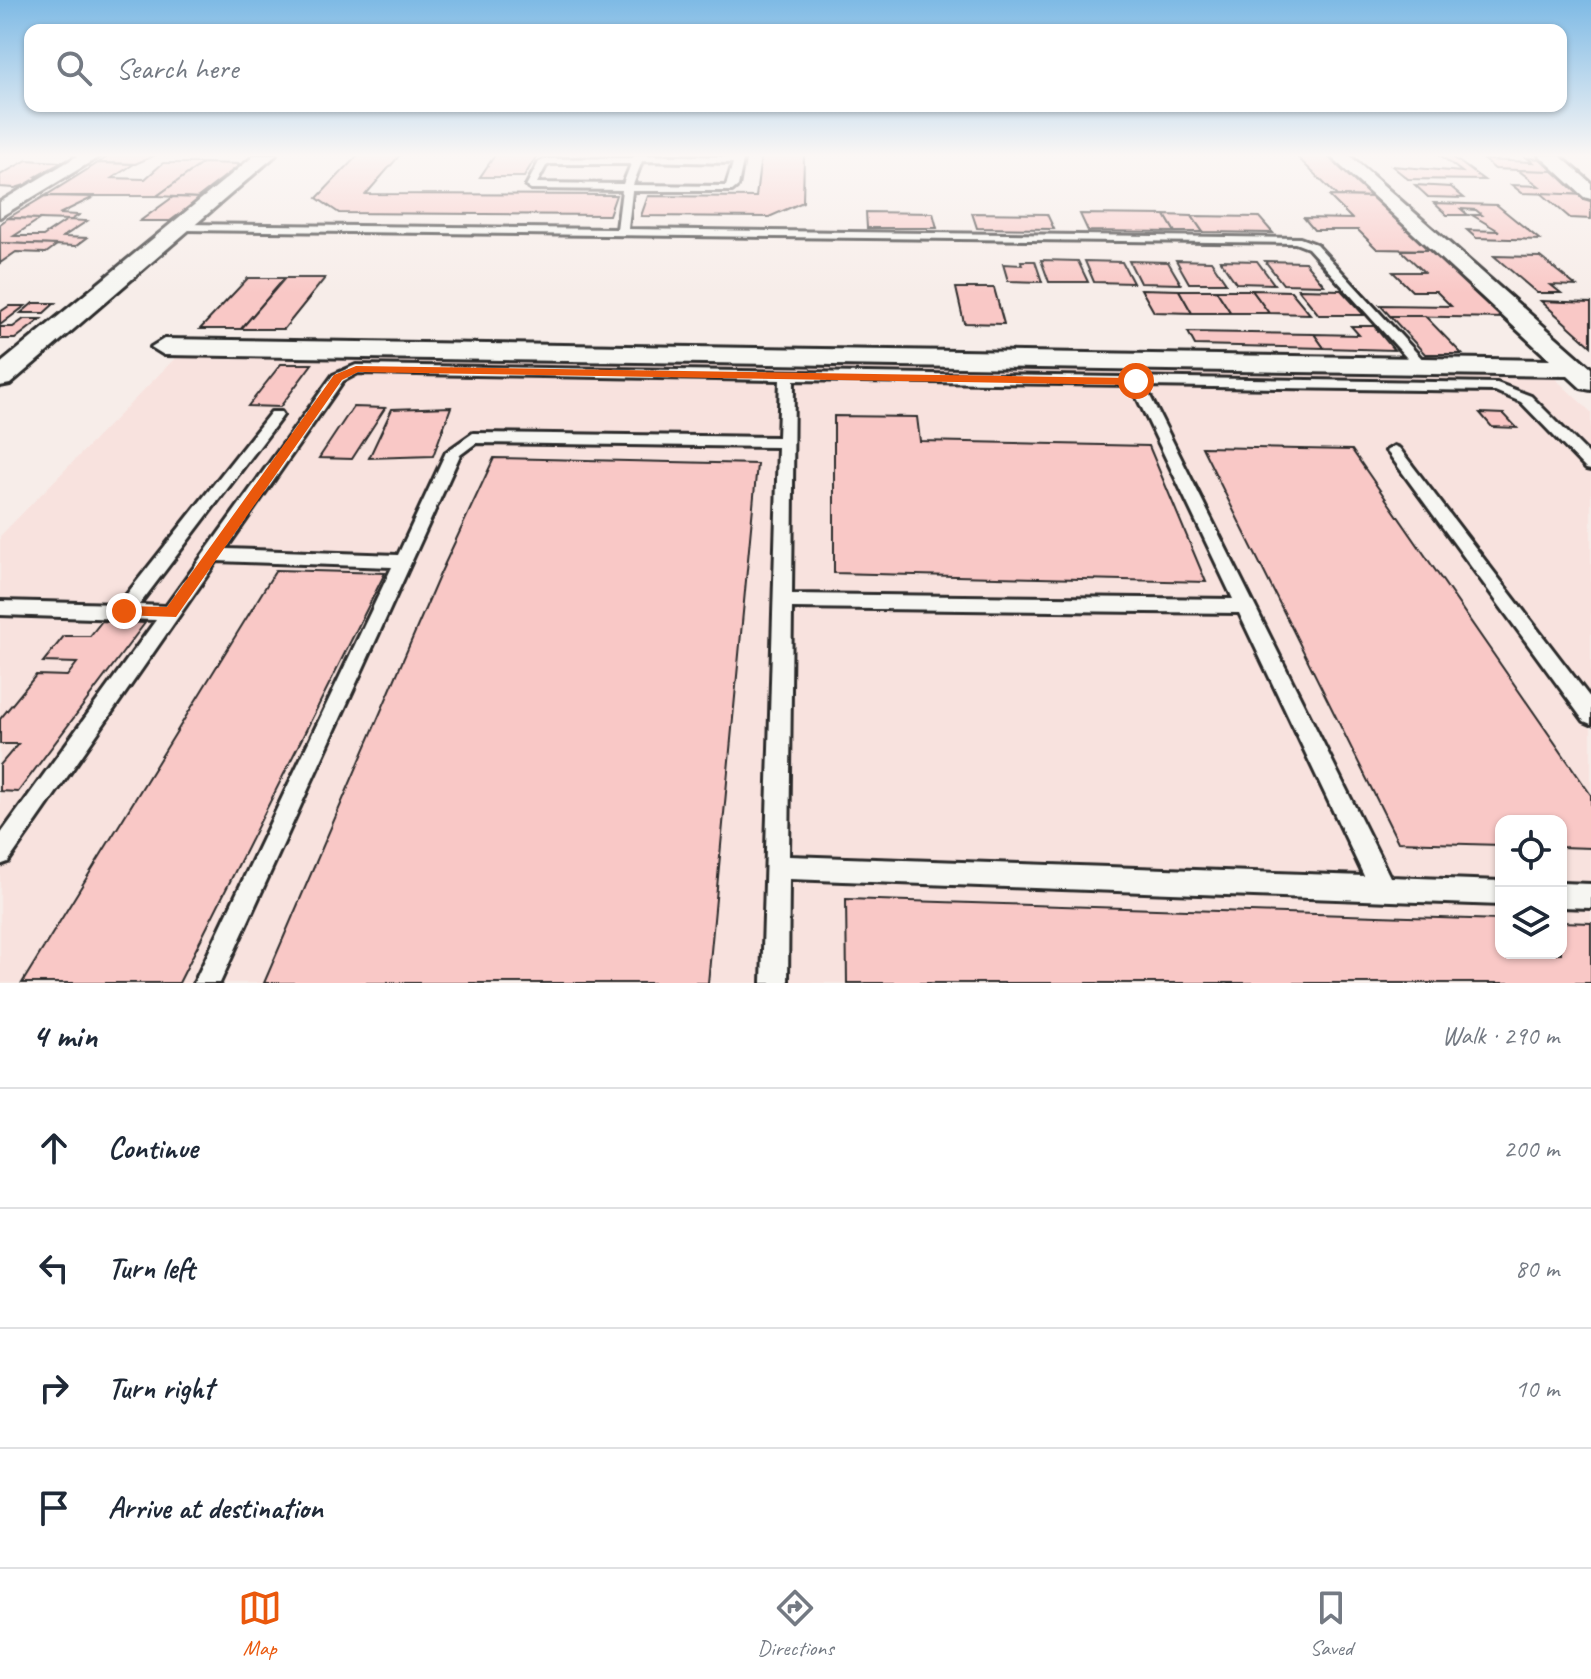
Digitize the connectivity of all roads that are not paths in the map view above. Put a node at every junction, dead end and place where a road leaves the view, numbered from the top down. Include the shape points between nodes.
1 (215, 201) edge
2 (626, 201) edge
3 (1389, 201) edge
4 (185, 227) junction
5 (622, 232) junction
6 (164, 347) dead end
7 (1420, 364) junction
8 (787, 375) junction
9 (1582, 375) edge
10 (0, 378) edge
11 (1136, 381) junction
12 (276, 415) dead end
13 (786, 442) junction
14 (1394, 451) dead end
15 (1591, 465) edge
16 (212, 555) junction
17 (403, 561) junction
18 (782, 601) junction
19 (1245, 606) junction
20 (0, 608) edge
21 (124, 611) junction
22 (171, 613) junction
23 (1591, 715) edge
24 (0, 854) edge
25 (777, 867) junction
26 (1383, 889) junction
27 (1495, 893) edge
28 (1567, 895) edge
29 (1591, 896) edge
30 (207, 983) edge
31 (775, 983) edge

1 - 4 street
2 - 5 lane
3 - 9 street
4 - 5 lane
4 - 10 street
5 - 7 lane via 1296,240 1312,246
6 - 7 street
7 - 9 street
8 - 11 lane
8 - 13 lane
8 - 16 lane via 356,369 338,378
11 - 15 lane via 1497,387 1526,399
11 - 19 lane
12 - 21 lane
13 - 17 lane via 473,438 454,452
13 - 18 lane
14 - 23 lane
16 - 17 lane
16 - 22 lane
17 - 30 lane
18 - 19 lane
18 - 25 lane
19 - 26 lane
20 - 21 lane
21 - 22 lane
22 - 24 lane
25 - 26 lane
25 - 31 lane
26 - 27 lane
28 - 29 lane

